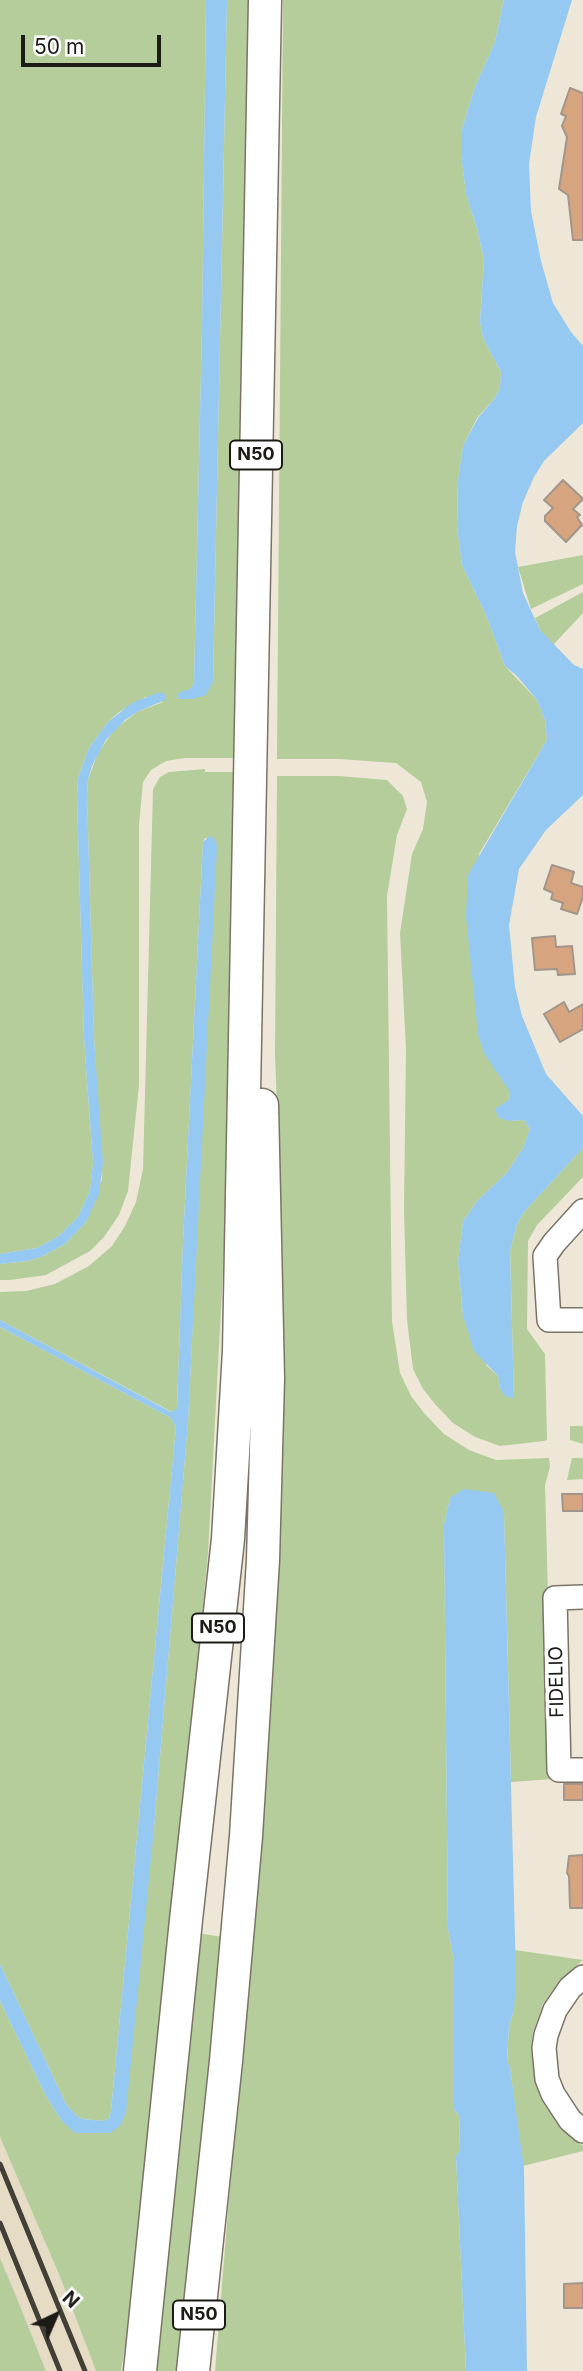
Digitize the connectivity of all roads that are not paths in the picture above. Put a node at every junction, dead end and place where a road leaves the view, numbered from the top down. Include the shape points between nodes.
1 (265, 0) edge
2 (276, 0) edge
3 (583, 1211) edge
4 (583, 1320) edge
5 (583, 1597) edge
6 (583, 1770) edge
7 (583, 1977) edge
8 (583, 2131) edge
9 (140, 2371) edge
10 (193, 2371) edge

1 - 9 highway, N50 via 238,1364 228,1539
2 - 10 highway, N50 via 258,909 268,1378 263,1560 246,1836
3 - 4 street via 545,1256 549,1320
5 - 6 street, FIDELIO via 555,1598 559,1770
7 - 8 street via 555,2010 544,2048 553,2094

